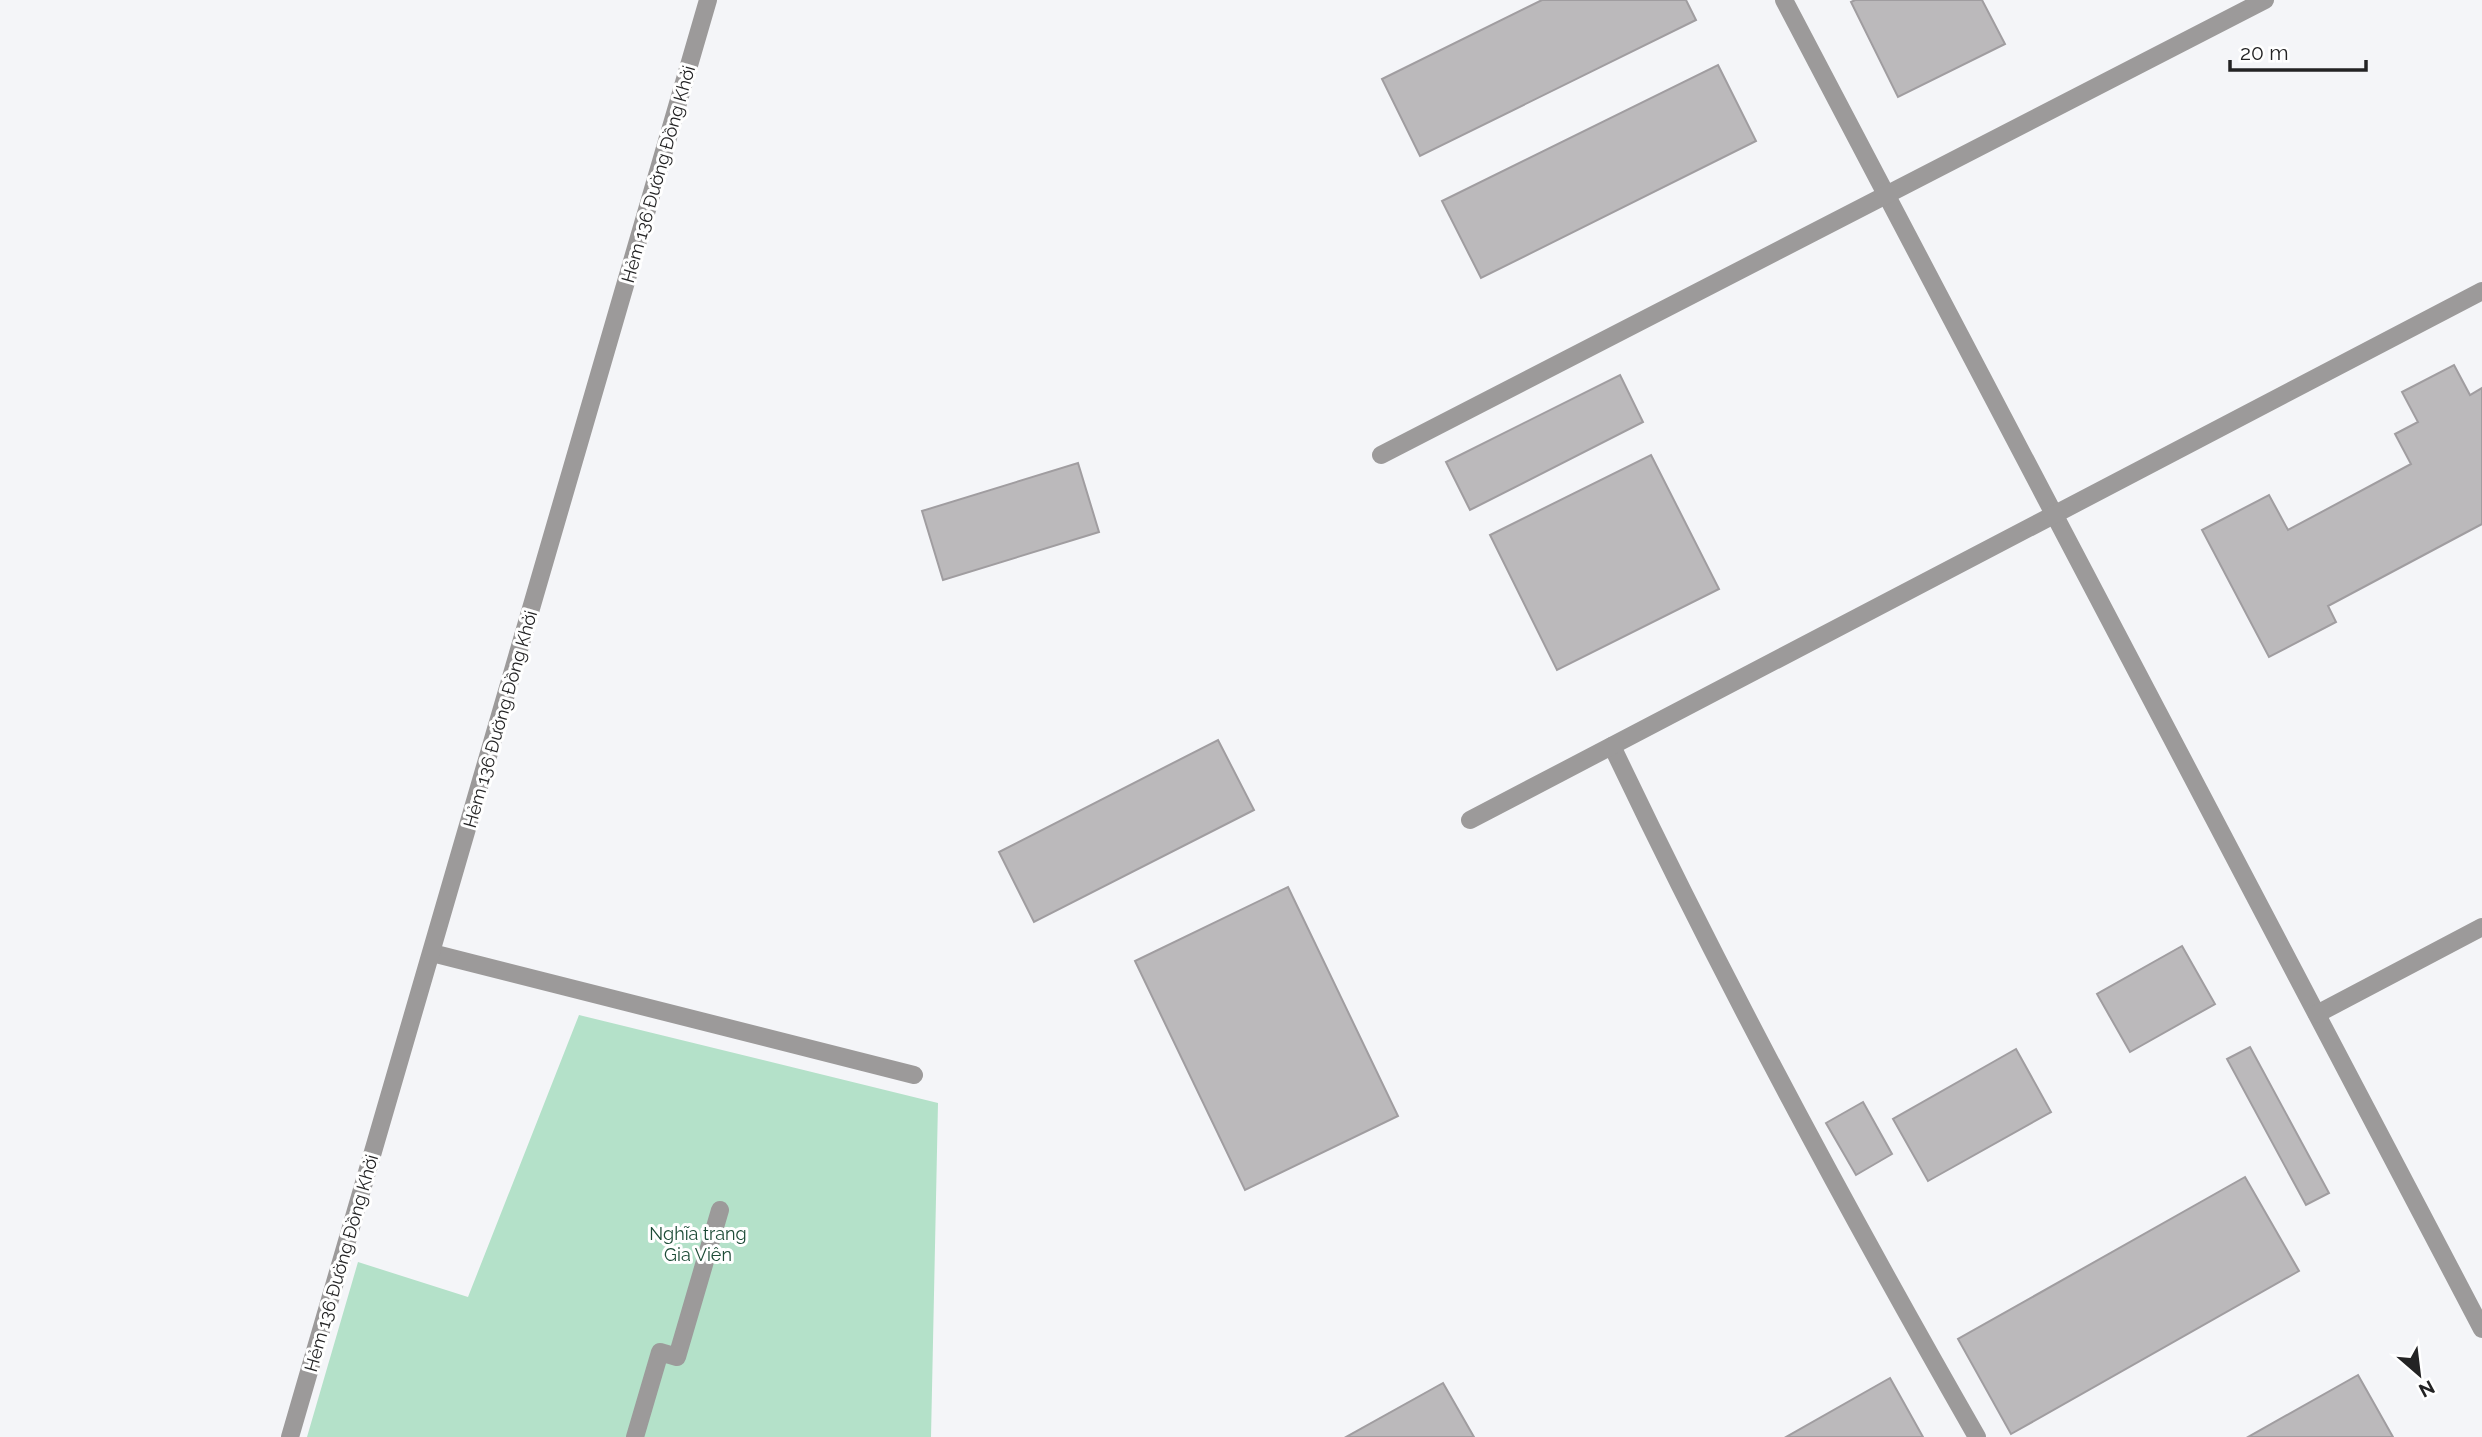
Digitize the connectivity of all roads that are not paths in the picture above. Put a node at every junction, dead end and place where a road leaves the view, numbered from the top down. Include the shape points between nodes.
1 (708, 0) edge
2 (1784, 0) edge
3 (2265, 0) edge
4 (1886, 195) junction
5 (2482, 291) edge
6 (1381, 455) dead end
7 (2054, 515) junction
8 (1612, 746) junction
9 (1470, 820) dead end
10 (2482, 927) edge
11 (432, 953) junction
12 (2317, 1014) junction
13 (914, 1075) dead end
14 (720, 1210) dead end
15 (2482, 1329) edge
16 (290, 1437) edge
17 (635, 1437) edge
18 (1977, 1437) edge

1 - 11 street, Hẻm 136 Đường Đồng Khởi
2 - 4 street
3 - 4 street
4 - 6 street
4 - 7 street
5 - 7 street
7 - 8 street
7 - 12 street
8 - 9 street
8 - 18 street via 1790,1103
10 - 12 street
11 - 13 street
11 - 16 street, Hẻm 136 Đường Đồng Khởi
12 - 15 street
14 - 17 street via 677,1357 660,1352

